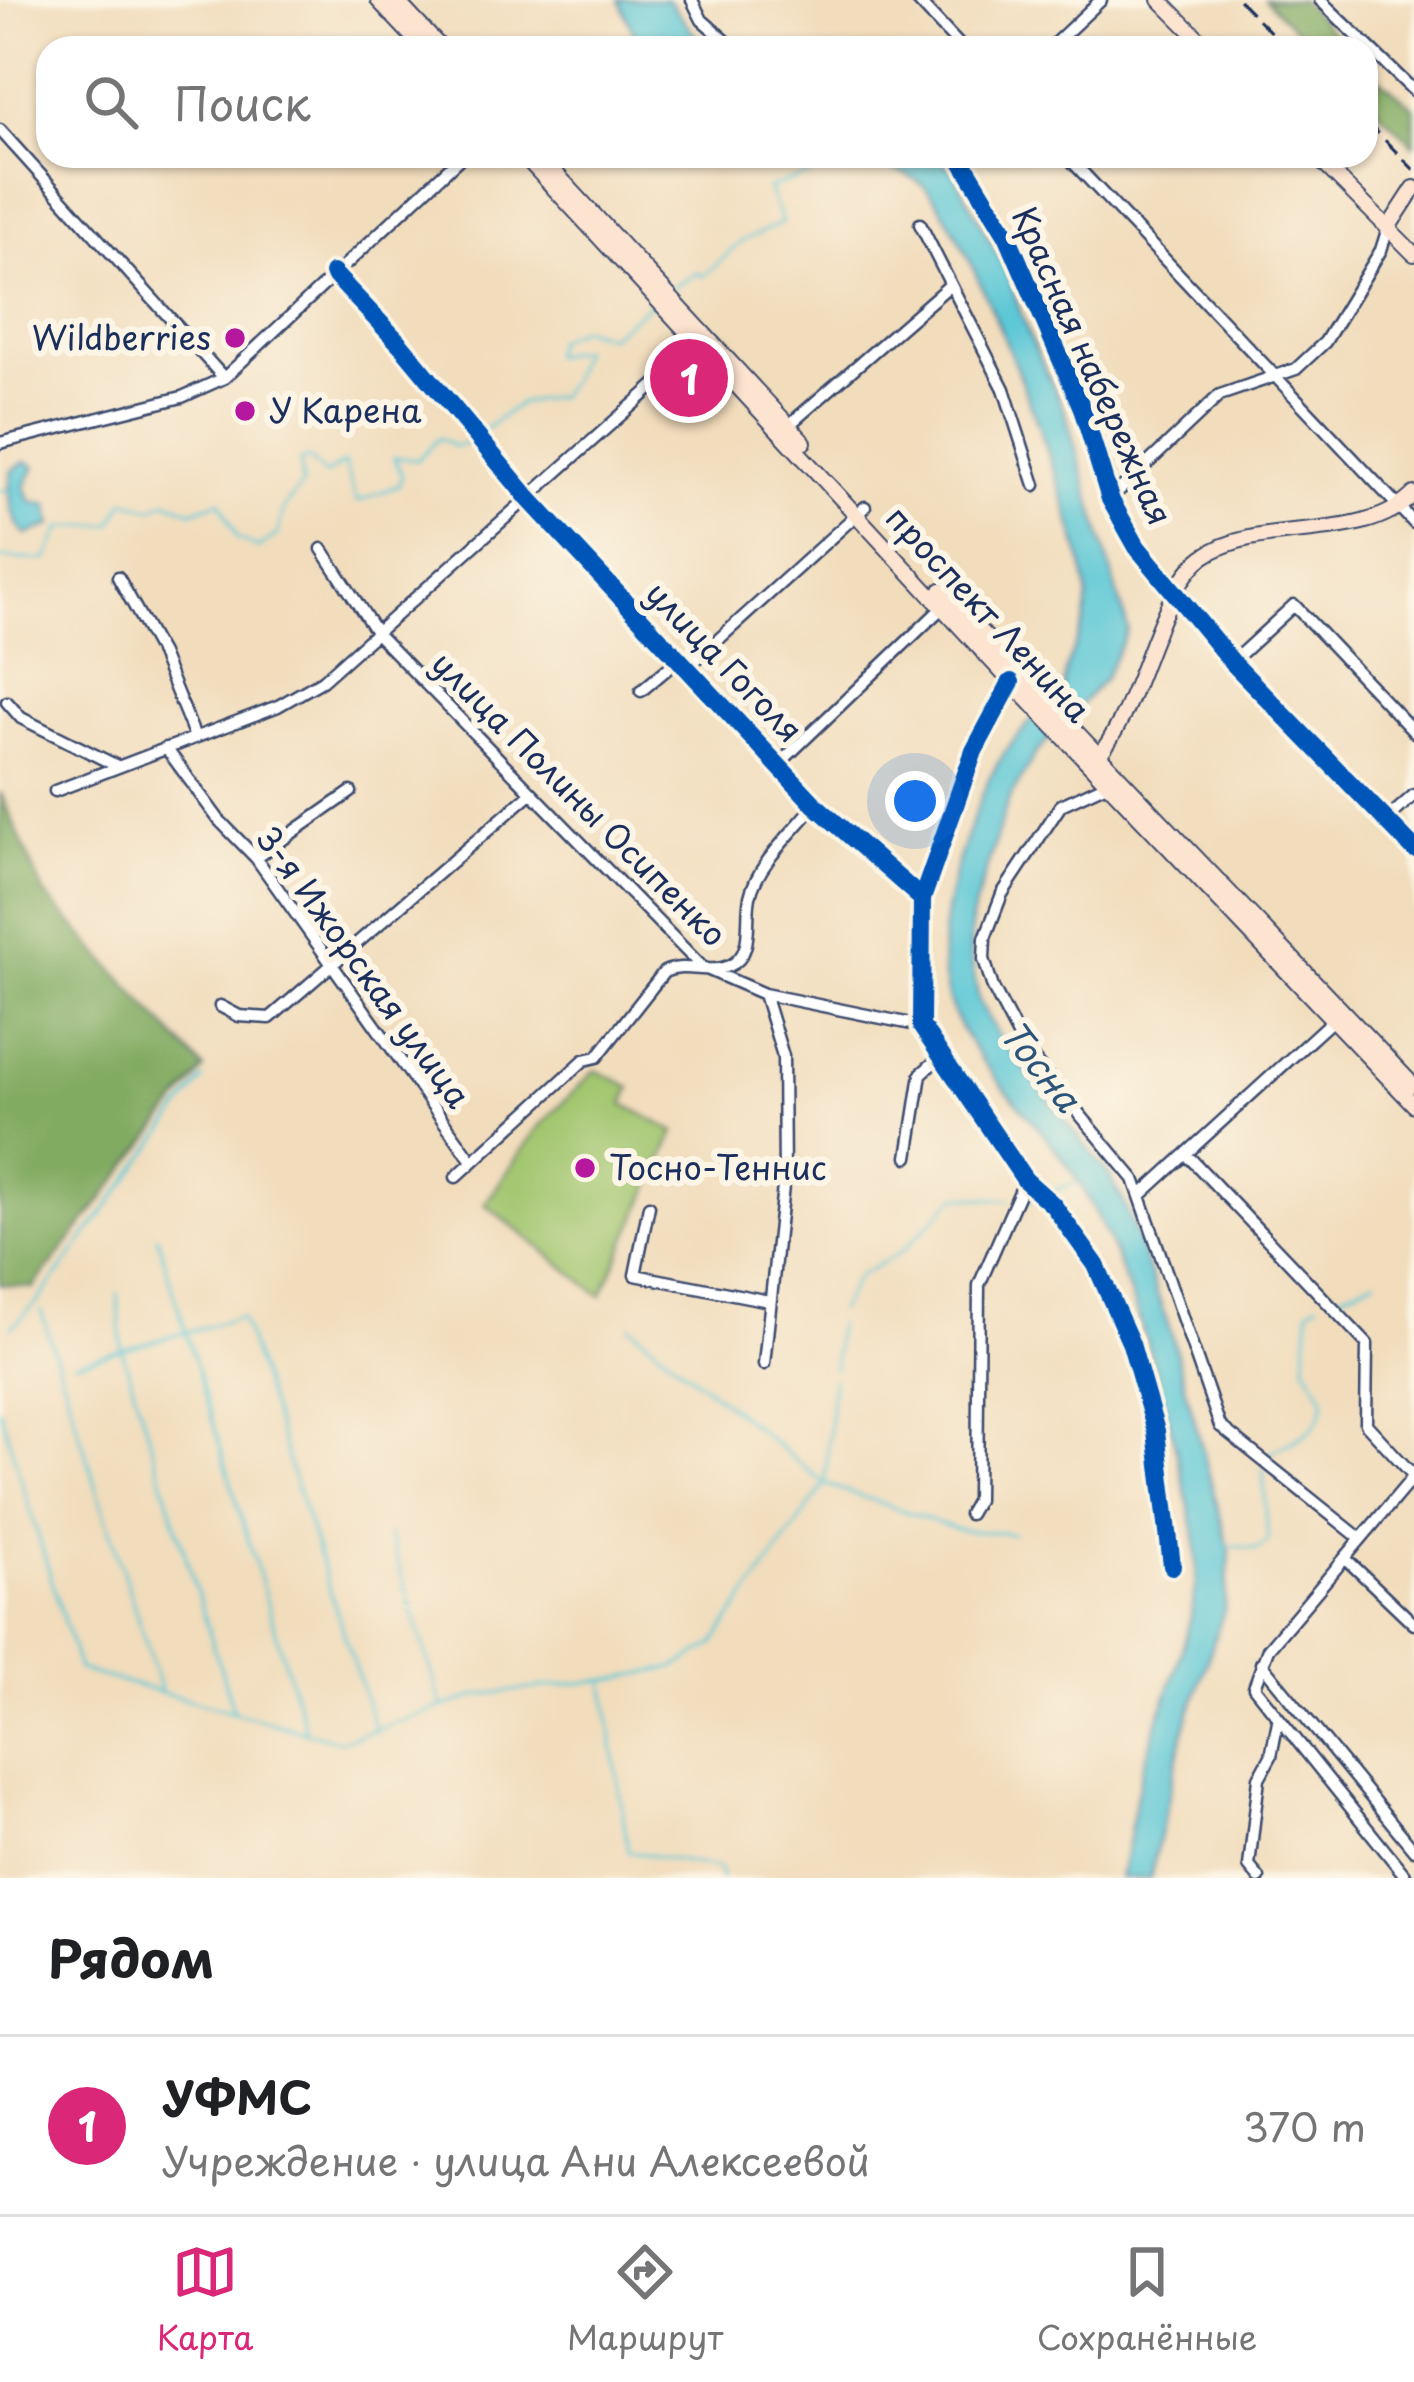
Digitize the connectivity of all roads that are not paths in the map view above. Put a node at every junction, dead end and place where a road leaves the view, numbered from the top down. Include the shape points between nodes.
1 (378, 0) edge
2 (396, 0) edge
3 (692, 0) edge
4 (917, 0) edge
5 (1101, 0) edge
6 (1160, 0) edge
7 (1321, 0) edge
8 (412, 36) edge
9 (430, 36) edge
10 (720, 36) edge
11 (951, 36) edge
12 (1063, 36) edge
13 (1196, 36) edge
14 (1358, 36) edge
15 (1378, 56) edge
16 (1414, 91) edge
17 (0, 130) edge
18 (449, 168) edge
19 (536, 168) edge
20 (551, 168) edge
21 (966, 168) edge
22 (1078, 168) edge
23 (1328, 168) edge
24 (1411, 196) edge
25 (920, 224) dead end
26 (1388, 228) junction
27 (1414, 254) edge
28 (641, 271) junction
29 (333, 273) junction
30 (950, 285) junction
31 (704, 341) junction
32 (1275, 374) junction
33 (224, 377) junction
34 (789, 425) junction
35 (0, 443) edge
36 (1035, 485) dead end
37 (1414, 494) edge
38 (529, 499) junction
39 (1110, 499) junction
40 (1401, 508) junction
41 (862, 510) junction
42 (1414, 523) edge
43 (322, 549) dead end
44 (118, 577) dead end
45 (1177, 595) junction
46 (946, 603) junction
47 (378, 635) junction
48 (1232, 662) junction
49 (683, 663) junction
50 (1020, 686) junction
51 (641, 691) dead end
52 (7, 702) dead end
53 (1414, 732) edge
54 (195, 737) junction
55 (166, 748) junction
56 (1094, 761) junction
57 (780, 764) junction
58 (117, 766) junction
59 (1109, 783) junction
60 (55, 791) dead end
61 (351, 792) dead end
62 (530, 794) junction
63 (1414, 795) edge
64 (815, 805) junction
65 (1384, 822) junction
66 (1414, 848) edge
67 (256, 858) junction
68 (922, 899) junction
69 (333, 966) junction
70 (702, 967) junction
71 (764, 994) junction
72 (220, 1006) dead end
73 (1338, 1015) junction
74 (921, 1025) junction
75 (942, 1055) junction
76 (1414, 1086) edge
77 (1414, 1105) edge
78 (1186, 1154) junction
79 (908, 1157) dead end
80 (472, 1161) junction
81 (456, 1177) dead end
82 (1025, 1180) junction
83 (1142, 1194) junction
84 (649, 1206) dead end
85 (770, 1301) junction
86 (764, 1364) dead end
87 (1414, 1476) edge
88 (970, 1514) dead end
89 (1361, 1539) junction
90 (1345, 1558) junction
91 (1172, 1566) dead end
92 (1414, 1624) edge
93 (1259, 1668) junction
94 (1278, 1721) junction
95 (1414, 1850) edge
96 (1259, 1878) edge
97 (1407, 1878) edge

1 - 8 main road
2 - 9 main road
3 - 10 street
4 - 11 street
5 - 12 street
6 - 13 main road
7 - 14 street
15 - 16 street
17 - 33 street
18 - 29 street
19 - 28 main road, проспект Ленина
20 - 28 main road, проспект Ленина
21 - 39 street, Красная набережная via 1046,323
22 - 32 street
23 - 26 main road
24 - 26 main road
25 - 30 street
26 - 27 main road
26 - 32 street via 1325,342 1296,369
28 - 31 main road, проспект Ленина
29 - 33 street
29 - 38 street, улица Гоголя
30 - 34 street
30 - 36 street via 1004,389
31 - 34 main road, проспект Ленина
31 - 38 street
31 - 41 main road, проспект Ленина
32 - 39 street via 1220,395
32 - 40 street
33 - 35 street via 182,398
34 - 41 main road, проспект Ленина
37 - 40 main road
38 - 47 street
38 - 49 street, улица Гоголя
39 - 45 street, Красная набережная
40 - 42 street
40 - 45 main road via 1214,550
41 - 46 main road, проспект Ленина
41 - 49 street
43 - 47 street, улица Полины Осипенко
44 - 54 street
45 - 48 street, Красная набережная
45 - 56 main road via 1120,725
46 - 50 main road, проспект Ленина
46 - 57 street
47 - 54 street via 304,692
47 - 62 street, улица Полины Осипенко
48 - 53 street via 1294,605
48 - 65 street, Красная набережная
49 - 51 street
49 - 57 street, улица Гоголя
50 - 56 main road, проспект Ленина
50 - 68 street via 974,751
52 - 58 street via 21,718
54 - 55 street
55 - 58 street
55 - 67 street, 3-я Ижорская улица
56 - 59 main road, проспект Ленина
56 - 73 main road, проспект Ленина
57 - 64 street, улица Гоголя
58 - 60 street
59 - 73 main road, проспект Ленина
59 - 83 street via 1060,805 1046,821 1002,894 984,959 1025,1049
61 - 67 street
62 - 69 street
62 - 70 street, улица Полины Осипенко
63 - 65 street
64 - 68 street, улица Гоголя
64 - 70 street via 756,879 739,960
65 - 66 street, Красная набережная
67 - 69 street, 3-я Ижорская улица
68 - 74 street
69 - 72 street via 270,1018
69 - 80 street, 3-я Ижорская улица
70 - 71 street, улица Полины Осипенко
70 - 80 street via 664,972 597,1057 584,1060
71 - 74 street, улица Полины Осипенко
71 - 85 street via 783,1056 784,1177
73 - 76 main road, проспект Ленина
73 - 77 main road, проспект Ленина
73 - 78 street
74 - 75 street
75 - 79 street via 921,1074
75 - 82 street
78 - 83 street
78 - 87 street via 1367,1344 1366,1424
80 - 81 street
82 - 88 street via 979,1285 977,1500
82 - 91 street via 1096,1265 1131,1344 1156,1431
83 - 89 street via 1220,1426
84 - 85 street via 635,1275
85 - 86 street
87 - 89 street
89 - 90 street
90 - 92 street
90 - 93 street
93 - 94 street via 1254,1687
93 - 95 street
94 - 96 street via 1259,1778 1249,1865
94 - 97 street

